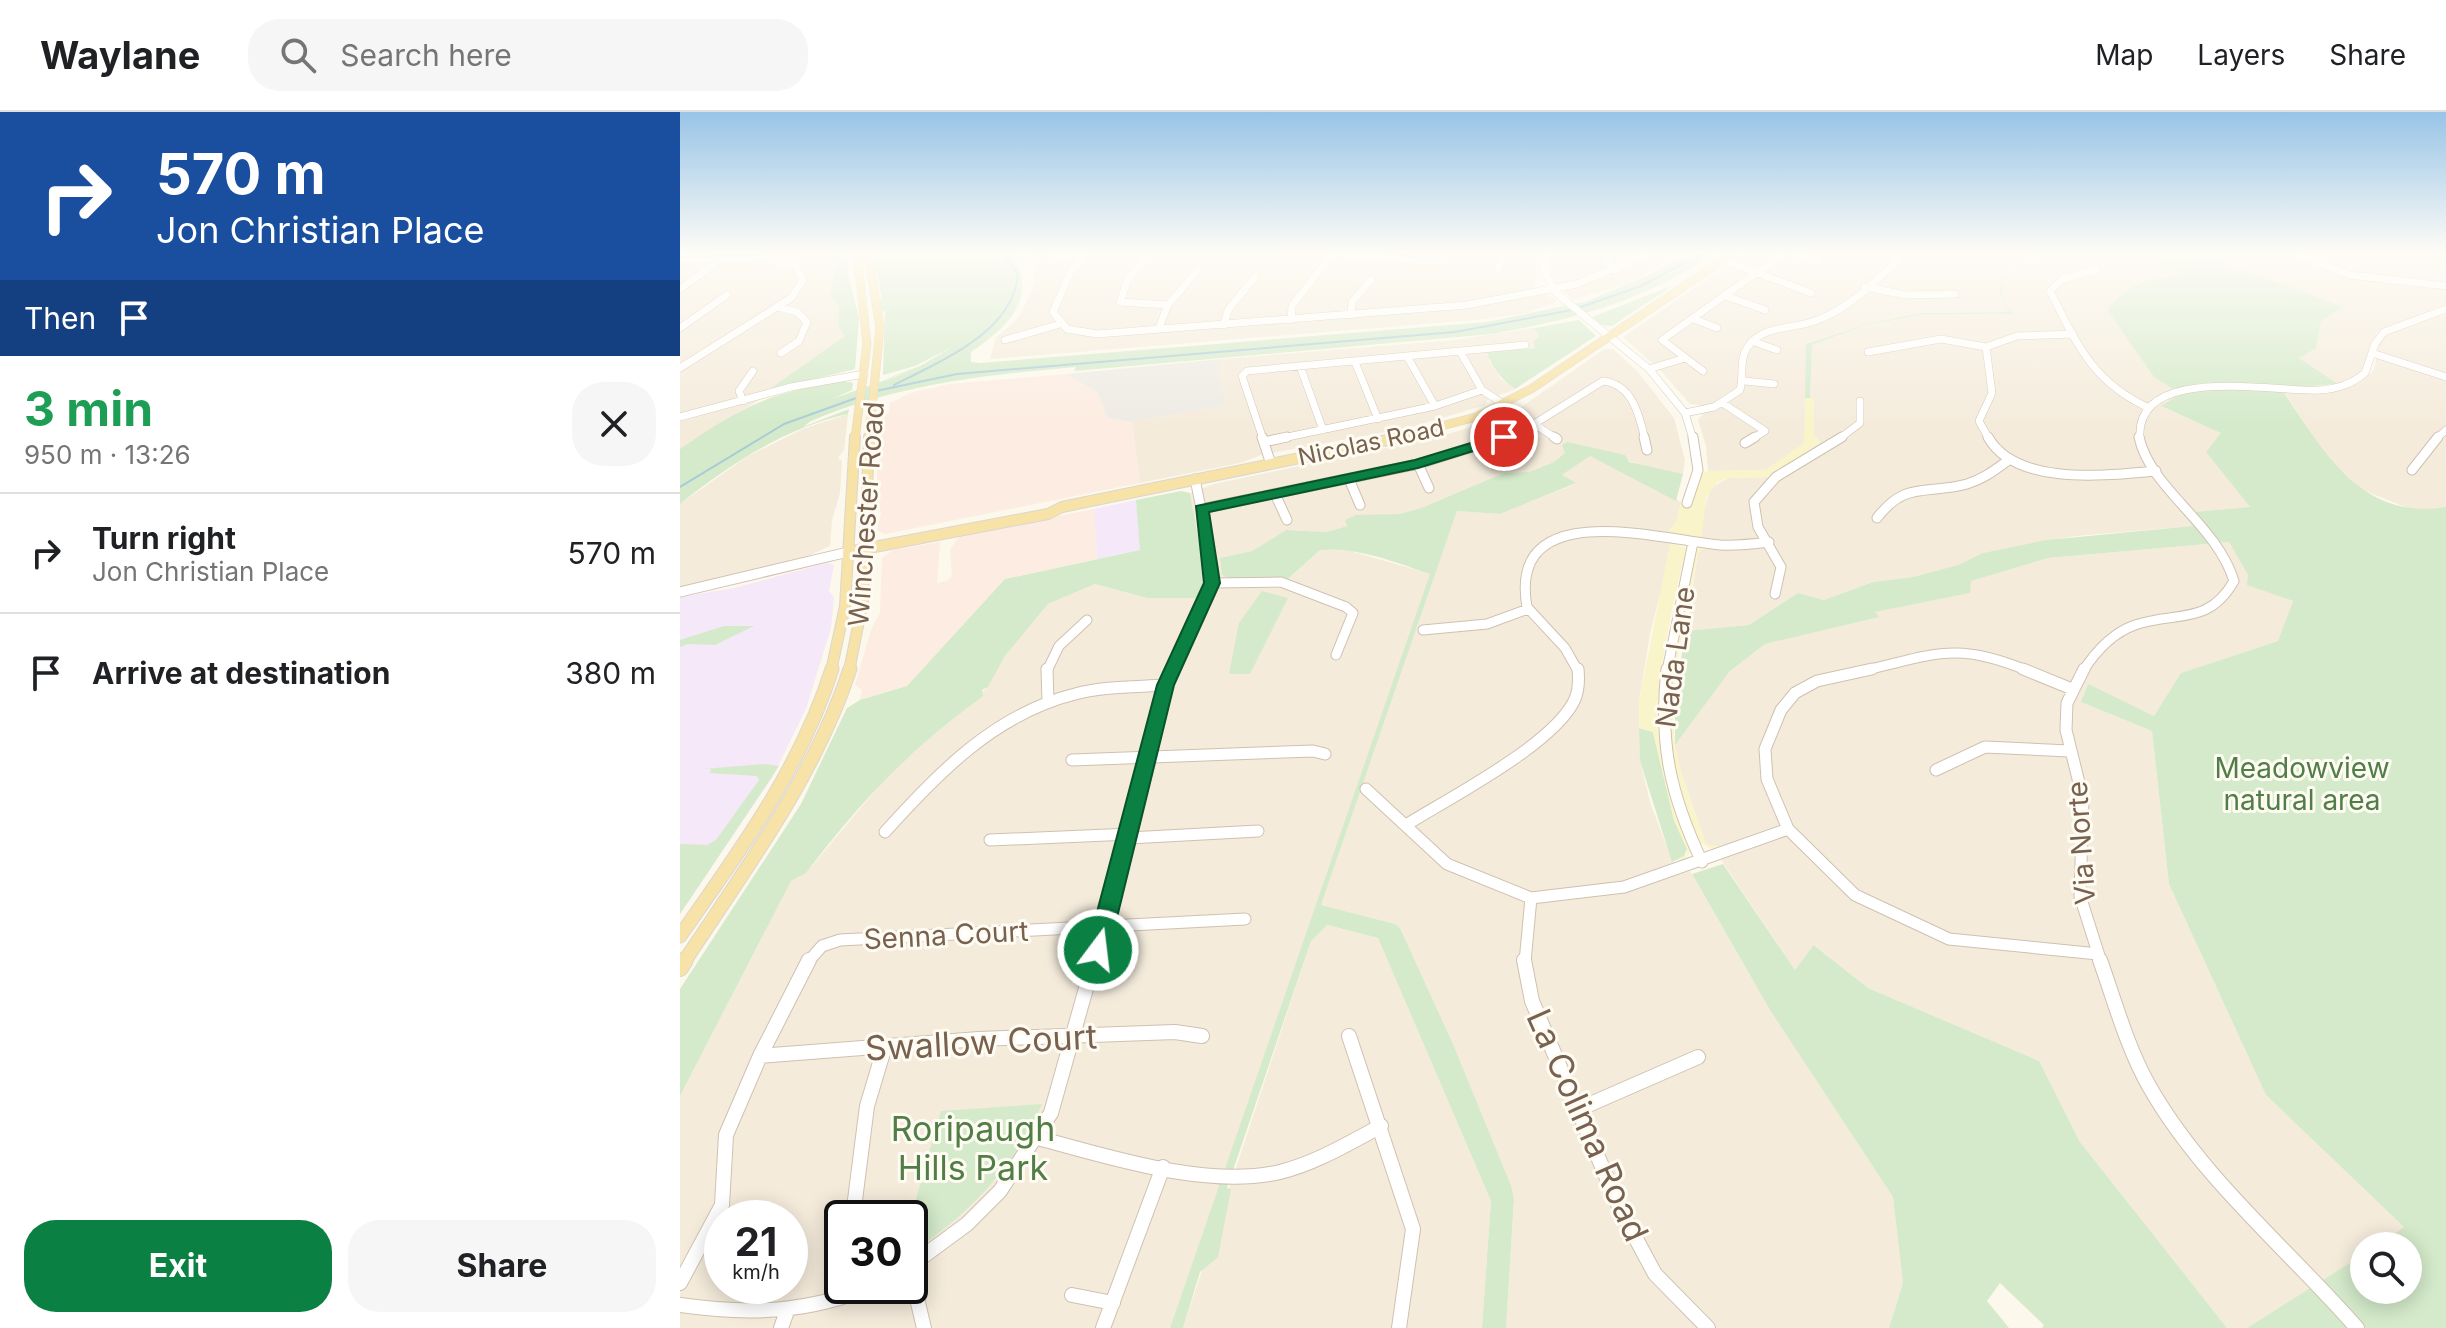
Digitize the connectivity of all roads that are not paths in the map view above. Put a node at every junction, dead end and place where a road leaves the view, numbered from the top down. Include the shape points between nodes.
1 (705, 311) edge
2 (772, 311) edge
3 (792, 311) edge
4 (865, 311) edge
5 (879, 311) edge
6 (1053, 311) edge
7 (1166, 311) edge
8 (1228, 311) edge
9 (1292, 311) edge
10 (1351, 311) edge
11 (1409, 311) edge
12 (1577, 311) edge
13 (1647, 311) edge
14 (1705, 311) edge
15 (1833, 311) edge
16 (2061, 311) edge
17 (2444, 312) edge
18 (1351, 315) junction
19 (1694, 319) junction
20 (1291, 320) junction
21 (1060, 324) junction
22 (1224, 325) junction
23 (680, 328) edge
24 (1717, 328) dead end
25 (1158, 330) junction
26 (2073, 334) junction
27 (1609, 336) junction
28 (1005, 340) dead end
29 (1752, 341) junction
30 (1525, 345) dead end
31 (1986, 347) junction
32 (1777, 350) dead end
33 (1868, 352) dead end
34 (781, 353) dead end
35 (1461, 353) junction
36 (2375, 354) junction
37 (1408, 358) junction
38 (1685, 358) junction
39 (1355, 362) junction
40 (682, 365) edge
41 (1300, 366) junction
42 (1649, 369) junction
43 (753, 371) dead end
44 (1703, 371) dead end
45 (2446, 377) edge
46 (863, 378) junction
47 (1745, 381) junction
48 (1774, 384) dead end
49 (1482, 390) junction
50 (743, 401) junction
51 (1860, 401) dead end
52 (1503, 404) junction
53 (1724, 404) junction
54 (1435, 406) junction
55 (2149, 408) junction
56 (1685, 413) junction
57 (681, 418) edge
58 (1378, 419) junction
59 (1534, 424) junction
60 (1323, 430) junction
61 (2446, 430) edge
62 (1557, 439) dead end
63 (1264, 442) junction
64 (1745, 443) dead end
65 (1481, 447) junction
66 (1647, 450) dead end
67 (2010, 459) junction
68 (1271, 464) junction
69 (1418, 464) junction
70 (1494, 464) dead end
71 (2412, 470) dead end
72 (2156, 471) junction
73 (1195, 479) junction
74 (1349, 479) junction
75 (1429, 488) dead end
76 (1275, 494) junction
77 (1687, 503) dead end
78 (1360, 505) dead end
79 (1201, 509) junction
80 (1877, 518) dead end
81 (1287, 520) dead end
82 (1693, 542) junction
83 (1769, 542) junction
84 (865, 548) junction
85 (848, 552) junction
86 (1212, 583) junction
87 (680, 592) edge
88 (1775, 594) dead end
89 (1528, 609) junction
90 (1087, 620) dead end
91 (1423, 630) dead end
92 (1336, 655) dead end
93 (1166, 685) junction
94 (2072, 689) junction
95 (1048, 702) junction
96 (2069, 751) junction
97 (1325, 754) dead end
98 (1149, 756) junction
99 (1072, 760) dead end
100 (1936, 770) dead end
101 (1366, 789) dead end
102 (1406, 825) junction
103 (1788, 829) junction
104 (1258, 831) dead end
105 (885, 832) dead end
106 (1130, 836) junction
107 (990, 840) dead end
108 (1702, 862) junction
109 (1531, 898) junction
110 (1245, 919) dead end
111 (1105, 926) junction
112 (680, 936) edge
113 (2098, 954) junction
114 (680, 968) edge
115 (1074, 1036) junction
116 (1202, 1036) dead end
117 (1349, 1036) dead end
118 (885, 1046) junction
119 (760, 1056) junction
120 (1698, 1057) dead end
121 (1579, 1109) junction
122 (1381, 1126) junction
123 (1038, 1138) junction
124 (1163, 1167) junction
125 (855, 1200) dead end
126 (928, 1254) edge
127 (680, 1283) edge
128 (1072, 1295) dead end
129 (1113, 1303) junction
130 (828, 1304) edge
131 (918, 1304) edge
132 (680, 1305) edge
133 (783, 1321) edge
134 (924, 1328) edge
135 (1103, 1328) edge
136 (1399, 1328) edge
137 (1708, 1328) edge
138 (2357, 1328) edge

1 - 23 street
2 - 40 street
3 - 34 street via 807,322 799,341
4 - 46 main road, Winchester Road
5 - 84 main road, Winchester Road
6 - 21 street
7 - 25 street
8 - 22 street
9 - 20 street
10 - 18 street
11 - 18 street
12 - 27 street
13 - 27 main road, Nicolas Road
14 - 19 street
15 - 29 street
16 - 26 street
17 - 36 street via 2384,332 2376,340
18 - 20 street
19 - 24 street
19 - 38 street via 1662,340
20 - 22 street
21 - 25 street via 1097,334
21 - 28 street
22 - 25 street
26 - 31 street via 2005,337
26 - 55 street via 2105,385
27 - 42 street
27 - 52 main road, Nicolas Road
29 - 32 street
29 - 47 street via 1744,354
30 - 35 street
31 - 33 street via 1941,339
31 - 67 street via 1992,393 1979,421 1992,445
35 - 37 street
35 - 49 street
36 - 45 street
36 - 55 street via 2371,368 2339,388 2207,386 2176,392
37 - 39 street
37 - 54 street
38 - 42 street
38 - 44 street
39 - 41 street
39 - 58 street
41 - 60 street
41 - 63 street via 1247,371 1242,376
42 - 56 street
43 - 50 street via 739,391
46 - 50 street via 791,387
46 - 85 main road, Winchester Road via 851,466
47 - 48 street
47 - 53 street via 1736,397
49 - 52 street
49 - 54 street
50 - 57 street
51 - 83 street via 1860,423 1848,434 1760,492 1752,513
52 - 59 street
52 - 68 main road, Nicolas Road via 1417,434
53 - 56 street
53 - 64 street via 1765,431
54 - 58 street
55 - 72 street, Via Norte via 2139,425 2141,445
56 - 77 street via 1698,470
58 - 60 street
59 - 62 street
59 - 65 street
59 - 66 street via 1603,381 1618,384 1635,404
60 - 63 street
61 - 71 street
63 - 68 street
65 - 69 street
65 - 70 street
67 - 72 street via 2068,475
67 - 80 street via 1977,481 1901,492
68 - 73 main road, Nicolas Road
69 - 74 street
69 - 75 street
72 - 94 street, Via Norte via 2226,558 2234,581 2221,603 2206,612 2119,632 2103,643
73 - 79 street
73 - 84 main road, Nicolas Road via 1048,514
74 - 76 street
74 - 78 street
76 - 79 street
76 - 81 street
79 - 86 street
82 - 83 street via 1742,547
82 - 89 street via 1613,531 1577,533 1550,544 1530,561 1523,575
82 - 108 street, Nada Lane via 1670,654 1664,734 1681,812
83 - 88 street via 1781,560 1783,580
84 - 85 main road, Nicolas Road
84 - 114 main road, Winchester Road via 858,634 828,724 793,796
85 - 87 street, Nicolas Road
85 - 112 main road, Winchester Road via 846,605 821,701 774,796
86 - 92 street via 1281,582 1346,607 1353,613
86 - 93 street
89 - 91 street via 1487,624
89 - 102 street via 1565,644 1577,665 1581,682 1568,714
90 - 95 street via 1047,664 1043,679
93 - 95 street via 1091,691
93 - 98 street
94 - 96 street, Via Norte via 2065,713
94 - 103 street via 1993,656 1954,650 1817,681 1795,693 1781,710 1765,749 1767,779
95 - 105 street via 957,756
96 - 100 street via 1985,747
96 - 113 street, Via Norte via 2083,801 2080,898
97 - 98 street
98 - 99 street
98 - 106 street
101 - 102 street
102 - 109 street via 1447,864
103 - 108 street
103 - 113 street via 1855,895 1949,939
104 - 106 street
106 - 107 street
106 - 111 street
108 - 109 street via 1624,887
109 - 121 street, La Colima Road via 1524,959 1532,1001
110 - 111 street, Senna Court
111 - 115 street
111 - 119 street, Senna Court via 840,940 822,946 811,957
113 - 138 street, Via Norte via 2132,1048 2166,1112 2199,1158
115 - 116 street, Swallow Court
115 - 118 street, Swallow Court
115 - 123 street via 1059,1093
117 - 122 street
118 - 119 street, Swallow Court
118 - 125 street via 867,1106
119 - 127 street via 726,1135 722,1205
120 - 121 street
121 - 137 street, La Colima Road via 1620,1209 1655,1274
122 - 124 street via 1329,1155 1277,1174 1227,1175
122 - 136 street via 1413,1229
123 - 124 street
123 - 126 street via 981,1211
124 - 129 street
128 - 129 street
129 - 135 street
130 - 133 street
131 - 134 street
132 - 133 street

